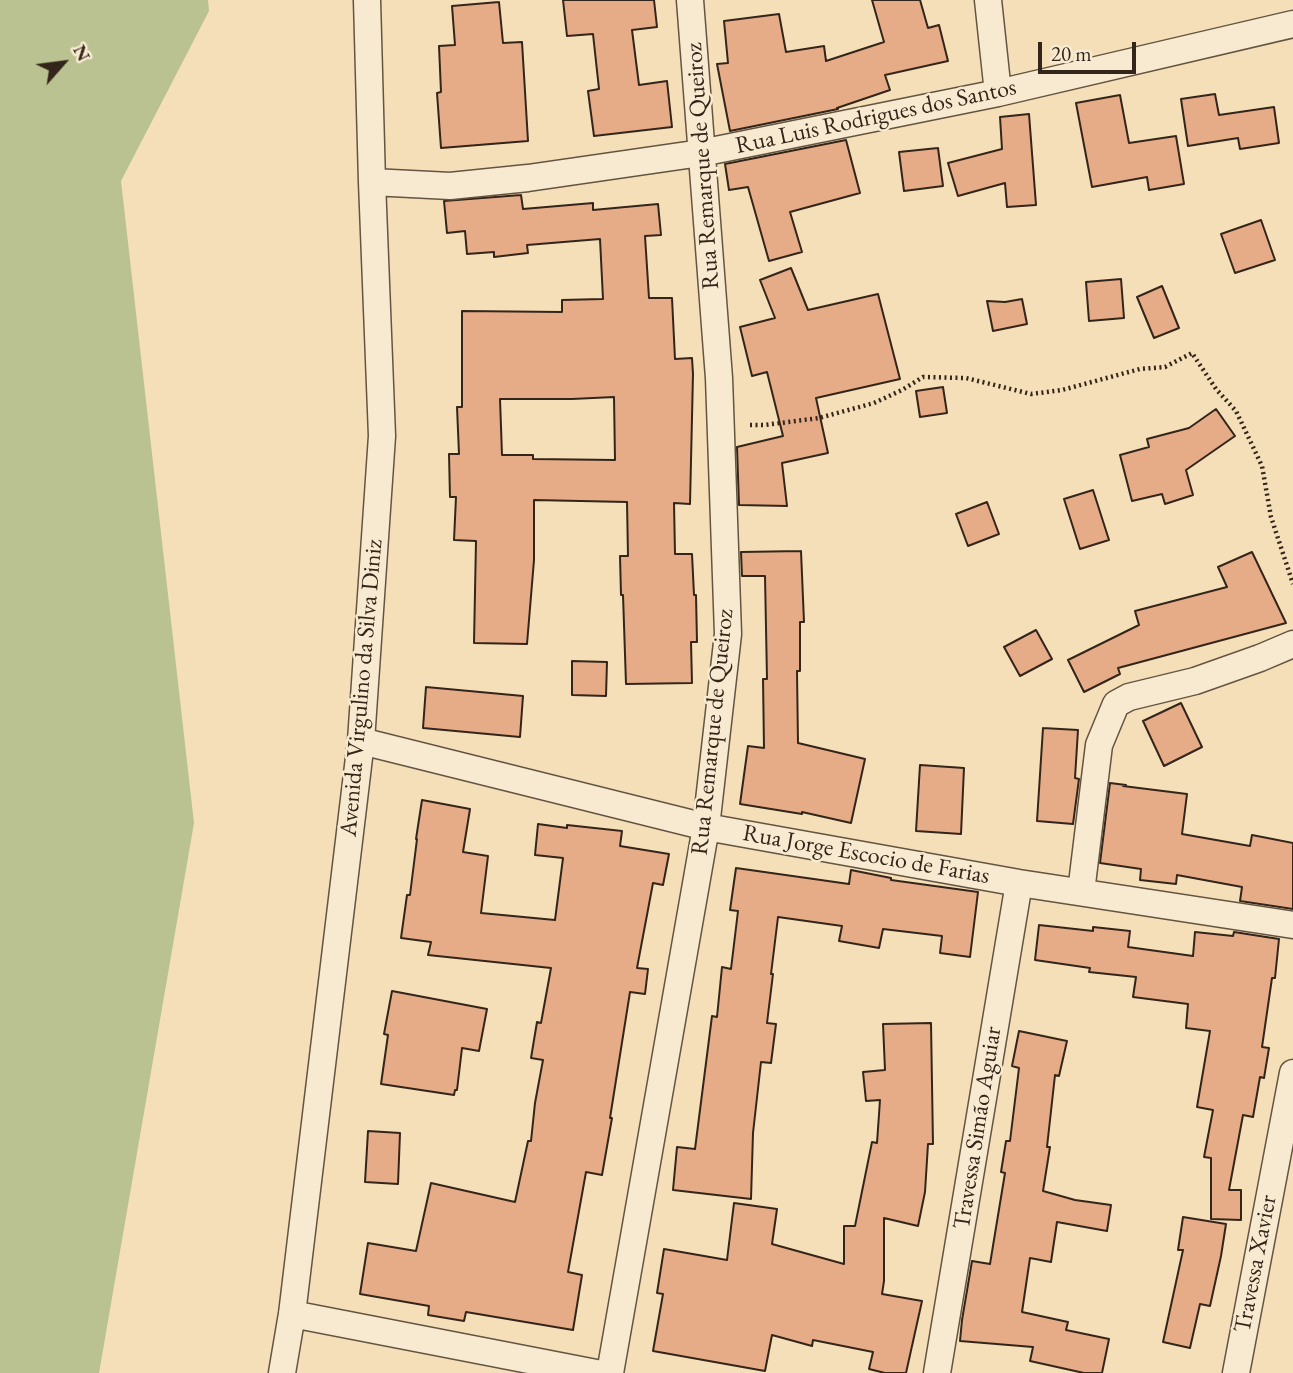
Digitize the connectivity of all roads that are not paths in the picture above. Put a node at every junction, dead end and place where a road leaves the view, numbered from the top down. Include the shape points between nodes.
1 (367, 0) edge
2 (690, 0) edge
3 (988, 0) edge
4 (1293, 24) edge
5 (998, 93) junction
6 (701, 153) junction
7 (372, 181) junction
8 (1293, 644) edge
9 (361, 741) junction
10 (706, 827) junction
11 (1019, 883) junction
12 (1081, 891) junction
13 (1293, 925) edge
14 (1293, 1073) edge
15 (292, 1314) junction
16 (282, 1373) edge
17 (596, 1373) edge
18 (610, 1373) edge
19 (937, 1373) edge
20 (1236, 1373) edge

1 - 7 street, Avenida Virgulino da Silva Diniz
2 - 6 street, Rua Remarque de Queiroz
3 - 5 street
4 - 5 street, Rua Luis Rodrigues dos Santos
5 - 6 street, Rua Luis Rodrigues dos Santos
6 - 7 street, Rua Luis Rodrigues dos Santos via 450,186
6 - 10 street, Rua Remarque de Queiroz via 719,378 728,634
7 - 9 street, Avenida Virgulino da Silva Diniz via 382,436
8 - 12 street via 1195,681 1116,704 1099,745
9 - 10 street, Rua Jorge Escocio de Farias
9 - 15 street, Avenida Virgulino da Silva Diniz
10 - 11 street, Rua Jorge Escocio de Farias
10 - 18 street, Rua Remarque de Queiroz
11 - 12 street, Rua Jorge Escocio de Farias
11 - 19 street, Travessa Simão Aguiar
12 - 13 street, Rua Jorge Escocio de Farias
14 - 20 street, Travessa Xavier
15 - 16 street, Avenida Virgulino da Silva Diniz
15 - 17 street

